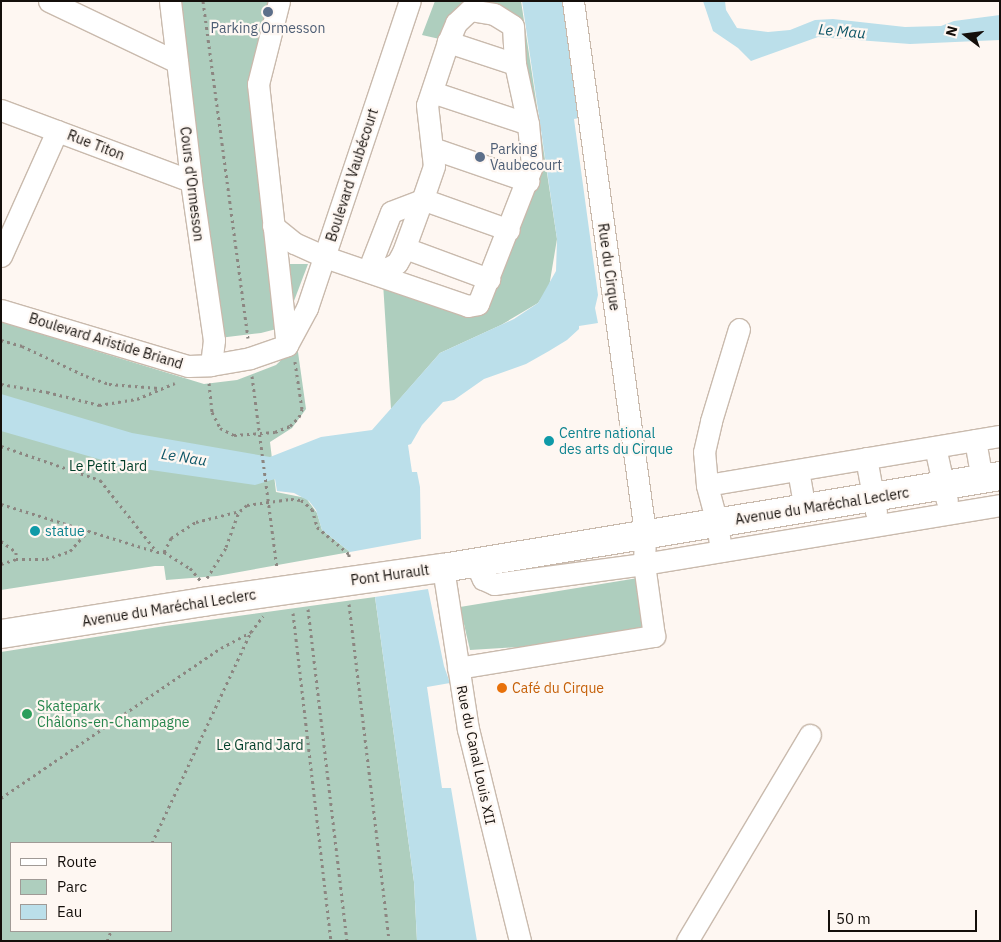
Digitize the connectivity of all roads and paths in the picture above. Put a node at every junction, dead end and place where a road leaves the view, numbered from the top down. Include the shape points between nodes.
1 (50, 1) edge
2 (170, 1) edge
3 (204, 1) edge
4 (279, 1) edge
5 (410, 1) edge
6 (573, 1) edge
7 (448, 42) junction
8 (177, 62) junction
9 (515, 64) junction
10 (432, 92) junction
11 (1, 110) edge
12 (528, 124) junction
13 (57, 130) junction
14 (432, 148) junction
15 (190, 181) junction
16 (528, 181) junction
17 (422, 200) junction
18 (273, 226) junction
19 (509, 230) junction
20 (404, 250) junction
21 (1, 256) edge
22 (276, 256) junction
23 (325, 257) junction
24 (368, 271) junction
25 (489, 279) junction
26 (406, 283) junction
27 (1, 310) edge
28 (739, 329) dead end
29 (1, 340) edge
30 (287, 345) junction
31 (250, 358) junction
32 (211, 365) junction
33 (188, 366) junction
34 (1, 384) edge
35 (161, 389) junction
36 (260, 434) junction
37 (1000, 436) edge
38 (974, 440) junction
39 (1, 446) edge
40 (935, 446) junction
41 (866, 458) junction
42 (798, 470) junction
43 (991, 478) edge
44 (707, 485) junction
45 (944, 486) junction
46 (873, 497) junction
47 (268, 501) junction
48 (1, 504) edge
49 (1000, 505) edge
50 (807, 508) junction
51 (240, 512) junction
52 (950, 513) junction
53 (717, 523) junction
54 (878, 525) junction
55 (88, 531) junction
56 (836, 532) junction
57 (645, 533) junction
58 (790, 540) junction
59 (1, 541) edge
60 (721, 551) junction
61 (157, 552) junction
62 (164, 552) junction
63 (16, 559) junction
64 (475, 562) junction
65 (1, 564) edge
66 (644, 564) junction
67 (443, 568) junction
68 (346, 588) junction
69 (286, 600) junction
70 (316, 606) dead end
71 (307, 607) junction
72 (252, 632) junction
73 (1, 634) edge
74 (458, 668) junction
75 (810, 735) dead end
76 (1, 798) edge
77 (152, 842) edge
78 (330, 941) edge
79 (347, 941) edge
80 (389, 941) edge
81 (520, 941) edge
82 (687, 941) edge

1 - 8 street
2 - 8 street, Cours d'Ormesson
3 - 31 path
4 - 18 street via 258,84
5 - 23 street, Boulevard Vaubécourt
6 - 57 street, Rue du Cirque
7 - 9 street
7 - 9 street via 456,23 470,10 494,14 513,26
7 - 10 street
8 - 15 street, Cours d'Ormesson
9 - 12 street
10 - 12 street
10 - 14 street via 427,105
11 - 13 street, Rue Titon
12 - 16 street via 532,166
13 - 15 street, Rue Titon
13 - 21 street
14 - 16 street
14 - 17 street via 434,166
15 - 32 street, Cours d'Ormesson via 214,340
16 - 19 street
17 - 19 street
17 - 20 street
17 - 24 street via 390,212
18 - 22 street
18 - 23 street via 294,243
19 - 25 street
20 - 24 street via 397,263
20 - 25 street
20 - 26 street via 401,267
22 - 23 street
22 - 30 street
23 - 24 street
23 - 30 street, Boulevard Vaubécourt via 307,308
24 - 26 street
25 - 26 street via 478,304 468,306
27 - 33 street, Boulevard Aristide Briand
28 - 44 street via 710,421 704,452
29 - 35 path via 109,384
30 - 31 street
30 - 36 path via 294,356 302,409 290,426
31 - 32 street
31 - 36 path
32 - 33 street, Boulevard Aristide Briand
32 - 36 path via 212,412 220,428 234,435
33 - 35 path via 177,382
34 - 35 path via 99,405 137,399
36 - 47 path
37 - 38 street
38 - 40 street
38 - 43 street
39 - 61 path via 100,480
40 - 41 street
40 - 45 street
41 - 42 street
41 - 46 street
42 - 44 street
42 - 50 street
43 - 45 main road, Avenue du Maréchal Leclerc
44 - 53 street
45 - 46 main road, Avenue du Maréchal Leclerc
45 - 52 street
46 - 50 main road, Avenue du Maréchal Leclerc
46 - 54 street
47 - 51 path via 247,505
47 - 68 path via 291,498 306,503 312,509 317,528 349,554
47 - 69 path
48 - 55 path
49 - 52 street
50 - 53 main road, Avenue du Maréchal Leclerc
50 - 56 street
50 - 58 street
51 - 62 path via 196,522 171,538
51 - 62 path via 226,546 203,583 190,568
52 - 54 street
53 - 57 main road, Avenue du Maréchal Leclerc
53 - 60 street
54 - 56 street
55 - 61 path
55 - 63 path via 70,551 46,559
56 - 58 street
57 - 64 main road, Avenue du Maréchal Leclerc
57 - 66 street
58 - 60 street
59 - 63 path via 16,552
60 - 66 street
61 - 62 path
63 - 65 path
64 - 66 street via 483,578 494,584
64 - 67 main road, Avenue du Maréchal Leclerc
66 - 74 street via 654,636
67 - 68 main road, Pont Hurault
67 - 74 street, Rue du Canal Louis XII
68 - 69 main road, Avenue du Maréchal Leclerc
68 - 80 path
69 - 71 path
69 - 72 path
69 - 73 main road, Avenue du Maréchal Leclerc
69 - 78 path
70 - 71 path
71 - 79 path
72 - 76 path via 221,648
72 - 77 path
74 - 81 street, Rue du Canal Louis XII via 468,729
75 - 82 street

